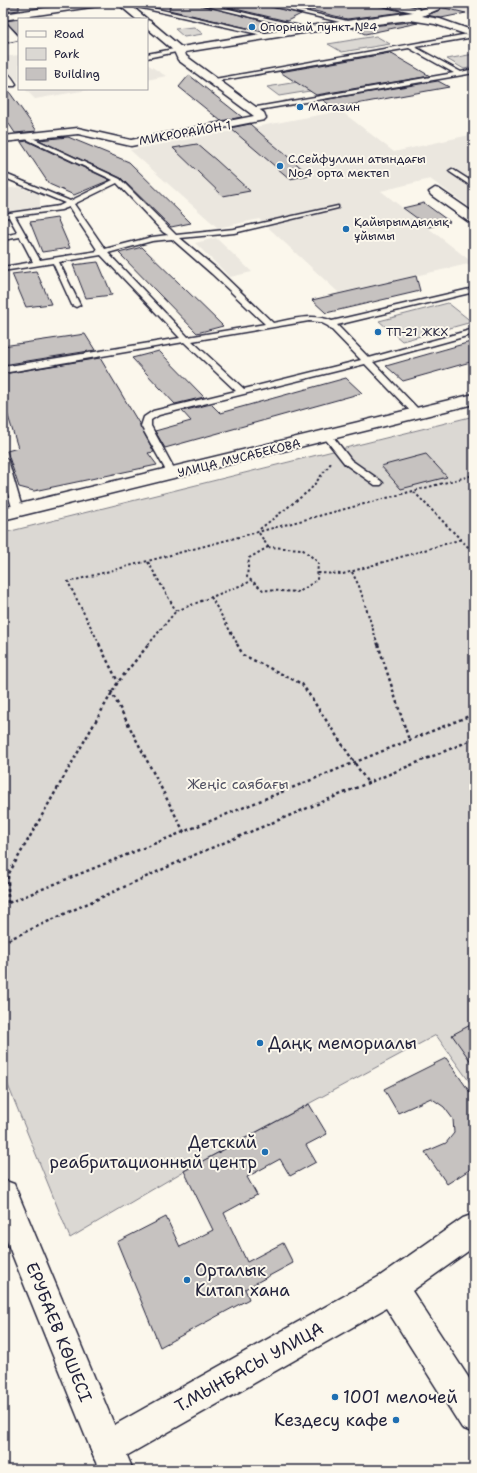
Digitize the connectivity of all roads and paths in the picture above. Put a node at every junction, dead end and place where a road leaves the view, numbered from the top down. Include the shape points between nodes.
1 (98, 3) edge
2 (122, 3) edge
3 (198, 3) edge
4 (261, 3) edge
5 (383, 3) edge
6 (439, 6) edge
7 (422, 12) junction
8 (3, 17) edge
9 (410, 17) junction
10 (141, 18) edge
11 (460, 18) dead end
12 (354, 23) junction
13 (148, 24) edge
14 (3, 25) edge
15 (456, 28) junction
16 (309, 29) junction
17 (271, 35) junction
18 (474, 35) edge
19 (3, 40) edge
20 (410, 46) junction
21 (179, 50) junction
22 (148, 56) edge
23 (474, 71) edge
24 (458, 73) junction
25 (3, 74) edge
26 (212, 80) junction
27 (3, 85) edge
28 (253, 109) junction
29 (24, 136) junction
30 (4, 137) edge
31 (452, 171) dead end
32 (3, 175) edge
33 (118, 180) junction
34 (474, 186) edge
35 (435, 192) dead end
36 (70, 203) junction
37 (336, 207) dead end
38 (11, 215) junction
39 (3, 216) edge
40 (474, 219) edge
41 (22, 235) junction
42 (176, 237) junction
43 (3, 238) edge
44 (103, 252) junction
45 (55, 260) junction
46 (38, 263) junction
47 (3, 269) edge
48 (474, 290) edge
49 (76, 305) dead end
50 (331, 324) junction
51 (271, 325) junction
52 (474, 331) edge
53 (186, 341) junction
54 (367, 361) junction
55 (3, 370) edge
56 (242, 392) junction
57 (474, 399) edge
58 (417, 413) junction
59 (328, 436) junction
60 (340, 451) junction
61 (3, 460) edge
62 (172, 474) junction
63 (474, 475) edge
64 (378, 483) dead end
65 (413, 491) junction
66 (11, 513) edge
67 (259, 533) junction
68 (254, 534) junction
69 (462, 540) junction
70 (268, 547) junction
71 (474, 553) edge
72 (148, 562) junction
73 (352, 572) junction
74 (318, 573) junction
75 (252, 581) junction
76 (211, 597) junction
77 (176, 611) junction
78 (118, 682) junction
79 (111, 691) junction
80 (474, 714) edge
81 (474, 739) edge
82 (410, 740) junction
83 (354, 763) junction
84 (368, 783) junction
85 (184, 832) junction
86 (8, 903) junction
87 (3, 905) edge
88 (3, 942) edge
89 (3, 1195) edge
90 (474, 1229) edge
91 (392, 1287) junction
92 (474, 1416) edge
93 (111, 1459) edge

1 - 8 street
2 - 10 street
2 - 17 lane
3 - 16 lane
4 - 12 lane
5 - 7 street
6 - 7 street
7 - 9 street
9 - 12 street
9 - 15 street via 437,21
11 - 15 street
12 - 16 street
13 - 21 street, МИКРОРАЙОН 1
14 - 19 street via 15,38
15 - 18 street
16 - 17 street
17 - 21 street
18 - 20 lane
20 - 24 lane
20 - 26 lane
21 - 22 lane
21 - 26 street, МИКРОРАЙОН 1 via 182,58
23 - 24 lane
24 - 28 lane
25 - 27 street via 11,84
26 - 28 street, МИКРОРАЙОН 1
28 - 29 street, МИКРОРАЙОН 1 via 260,118 141,142 122,142 78,131
29 - 30 street, МИКРОРАЙОН 1
29 - 33 lane
31 - 34 lane
32 - 36 lane
33 - 36 lane
33 - 42 lane
35 - 40 street
36 - 38 lane via 61,208
36 - 44 lane
37 - 42 lane via 234,231
38 - 39 lane
38 - 41 lane
41 - 43 lane
41 - 46 lane
42 - 44 lane via 139,242
42 - 51 lane
44 - 45 lane
44 - 53 lane
45 - 46 lane
45 - 49 lane
46 - 47 lane
48 - 50 lane
50 - 51 lane via 309,319
50 - 54 lane
51 - 53 lane
52 - 54 lane
53 - 55 lane
53 - 56 lane
54 - 56 lane
54 - 58 lane
56 - 62 lane via 156,413 147,419 146,426
57 - 58 street, УЛИЦА МУСАБЕКОВА
58 - 59 street, УЛИЦА МУСАБЕКОВА
59 - 60 lane
59 - 62 street, УЛИЦА МУСАБЕКОВА
60 - 64 lane via 348,462
60 - 68 path via 310,490
61 - 66 lane
62 - 66 street, УЛИЦА МУСАБЕКОВА
63 - 65 path
65 - 67 path
65 - 69 path
67 - 68 path
67 - 70 path
68 - 72 path
69 - 71 path
69 - 73 path
70 - 74 path via 302,549 318,562
70 - 75 path via 249,558 247,577
72 - 77 path
72 - 78 path via 68,582
73 - 74 path
73 - 82 path via 359,586
74 - 75 path via 318,580 299,592 263,590
75 - 76 path
76 - 77 path
76 - 83 path via 243,655 302,684
77 - 78 path
78 - 79 path
79 - 85 path
79 - 86 path via 8,875
80 - 82 path
81 - 84 path
82 - 83 path
83 - 84 path
83 - 85 path
84 - 88 path via 192,856
85 - 86 path
86 - 87 path
89 - 93 street, ЕРУБАЕВ КӨШЕСІ
90 - 91 street, Т.МЫНБАСЫ УЛИЦА
91 - 92 street
91 - 93 street, Т.МЫНБАСЫ УЛИЦА

